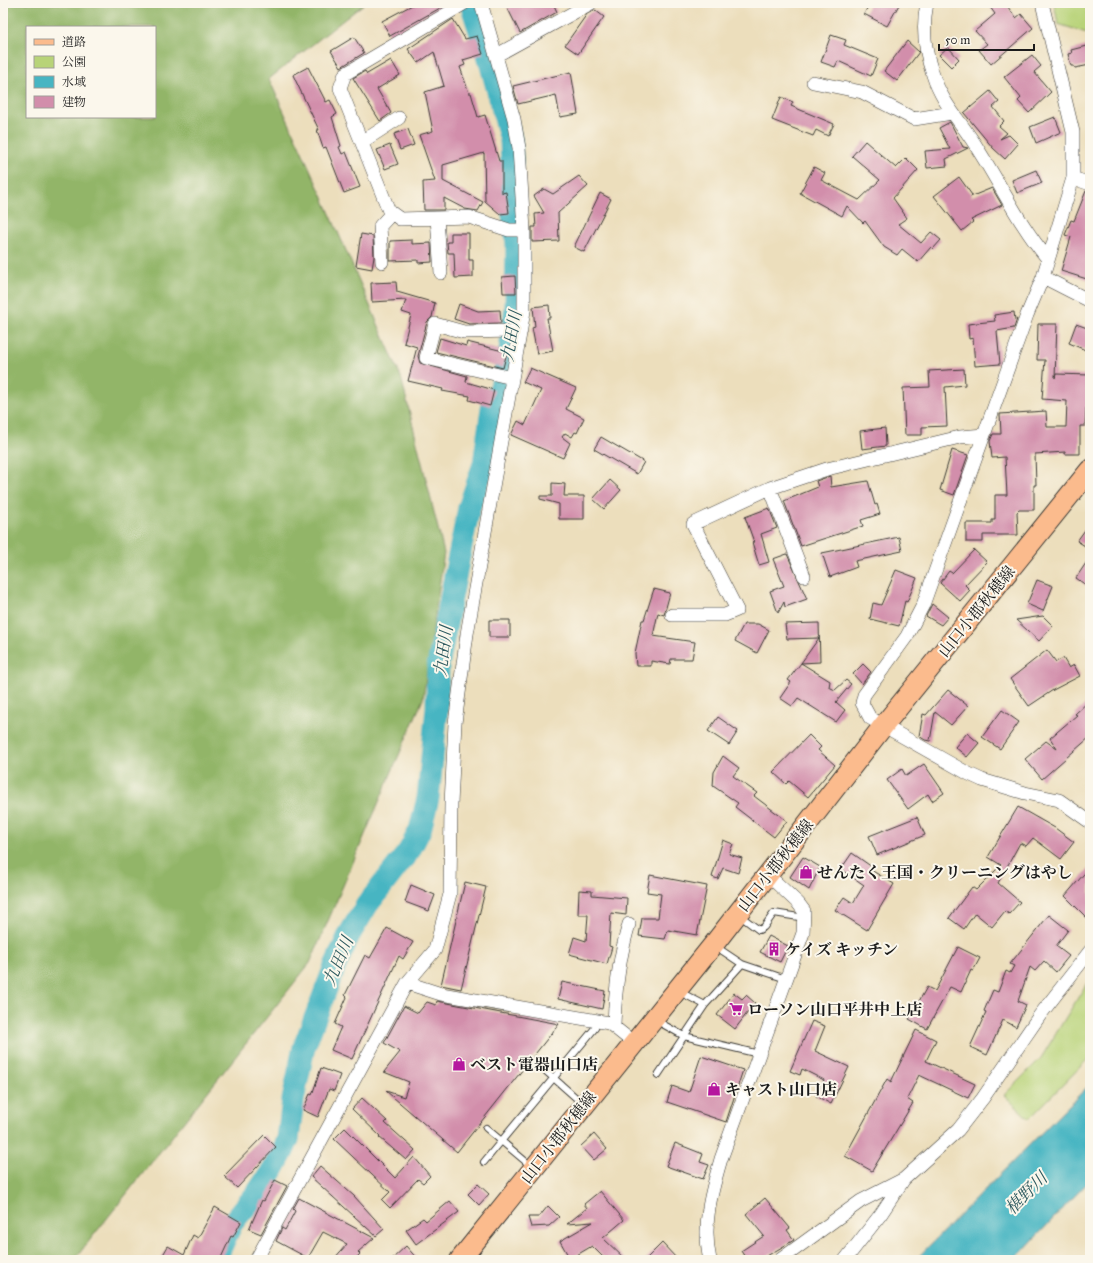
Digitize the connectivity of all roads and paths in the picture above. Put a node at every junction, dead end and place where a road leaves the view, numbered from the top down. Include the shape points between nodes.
1 (465, 3) edge
2 (481, 3) edge
3 (591, 3) edge
4 (927, 3) edge
5 (1042, 3) edge
6 (497, 55) junction
7 (813, 82) dead end
8 (952, 114) junction
9 (399, 118) dead end
10 (362, 142) junction
11 (1073, 178) junction
12 (1090, 184) edge
13 (392, 213) junction
14 (438, 218) junction
15 (518, 230) junction
16 (1048, 259) junction
17 (382, 262) dead end
18 (441, 272) dead end
19 (1043, 278) junction
20 (1090, 301) edge
21 (515, 331) junction
22 (508, 377) junction
23 (984, 434) junction
24 (1090, 470) edge
25 (770, 488) junction
26 (804, 576) dead end
27 (672, 615) dead end
28 (884, 725) junction
29 (1090, 822) edge
30 (768, 876) junction
31 (737, 914) junction
32 (804, 918) junction
33 (629, 924) dead end
34 (714, 944) junction
35 (1090, 951) edge
36 (742, 964) junction
37 (786, 979) junction
38 (407, 983) junction
39 (676, 991) junction
40 (705, 1004) junction
41 (654, 1019) junction
42 (614, 1026) junction
43 (595, 1028) dead end
44 (684, 1036) junction
45 (634, 1043) junction
46 (759, 1054) junction
47 (540, 1066) dead end
48 (658, 1075) dead end
49 (554, 1078) junction
50 (584, 1105) junction
51 (486, 1128) dead end
52 (501, 1141) junction
53 (484, 1162) dead end
54 (534, 1168) junction
55 (904, 1179) junction
56 (256, 1260) edge
57 (460, 1260) edge
58 (710, 1260) edge
59 (780, 1260) edge
60 (845, 1260) edge

1 - 10 street via 346,74 340,88
2 - 6 street
3 - 6 street
4 - 8 street via 924,19 925,39 933,76
5 - 11 street via 1073,132
6 - 15 street via 519,148
7 - 8 street via 862,92 914,119
8 - 16 street via 979,150 1033,242
9 - 10 street
10 - 13 street
11 - 12 street
11 - 16 street
13 - 14 street via 400,219
13 - 17 street via 380,226
14 - 15 street via 469,217
14 - 18 street
15 - 21 street via 524,311
16 - 19 street
19 - 20 street
19 - 23 street
21 - 22 street
21 - 22 street via 464,332 435,324 426,358
22 - 38 street via 455,723 450,894 435,950
23 - 25 street via 960,437 827,470
23 - 28 street via 923,605 907,636 864,695 864,710 870,718
24 - 28 main road, 山口小郡秋穂線
25 - 26 street
25 - 27 street via 693,524 737,610 725,615
28 - 29 street via 982,780 1024,793 1059,800
28 - 30 main road, 山口小郡秋穂線
30 - 31 main road, 山口小郡秋穂線
30 - 32 street via 798,902 804,911
31 - 32 lane via 759,930 774,913
31 - 34 main road, 山口小郡秋穂線
32 - 37 street via 803,933
33 - 42 street via 615,991
34 - 36 lane
34 - 39 main road, 山口小郡秋穂線
35 - 55 street via 1040,1015 958,1130
36 - 37 lane
36 - 40 lane
37 - 46 street
38 - 42 street via 441,994 609,1023
38 - 56 street
39 - 40 lane
39 - 41 main road, 山口小郡秋穂線
40 - 44 lane
41 - 44 lane
41 - 45 main road, 山口小郡秋穂線
42 - 45 street
43 - 49 lane
44 - 46 lane
44 - 48 lane
45 - 50 main road, 山口小郡秋穂線
46 - 58 street via 711,1194 706,1224
47 - 49 lane
49 - 50 lane
49 - 52 lane
50 - 54 main road, 山口小郡秋穂線
51 - 52 lane
52 - 53 lane
52 - 54 lane
54 - 57 main road, 山口小郡秋穂線
55 - 59 street via 861,1201
55 - 60 street via 881,1214

